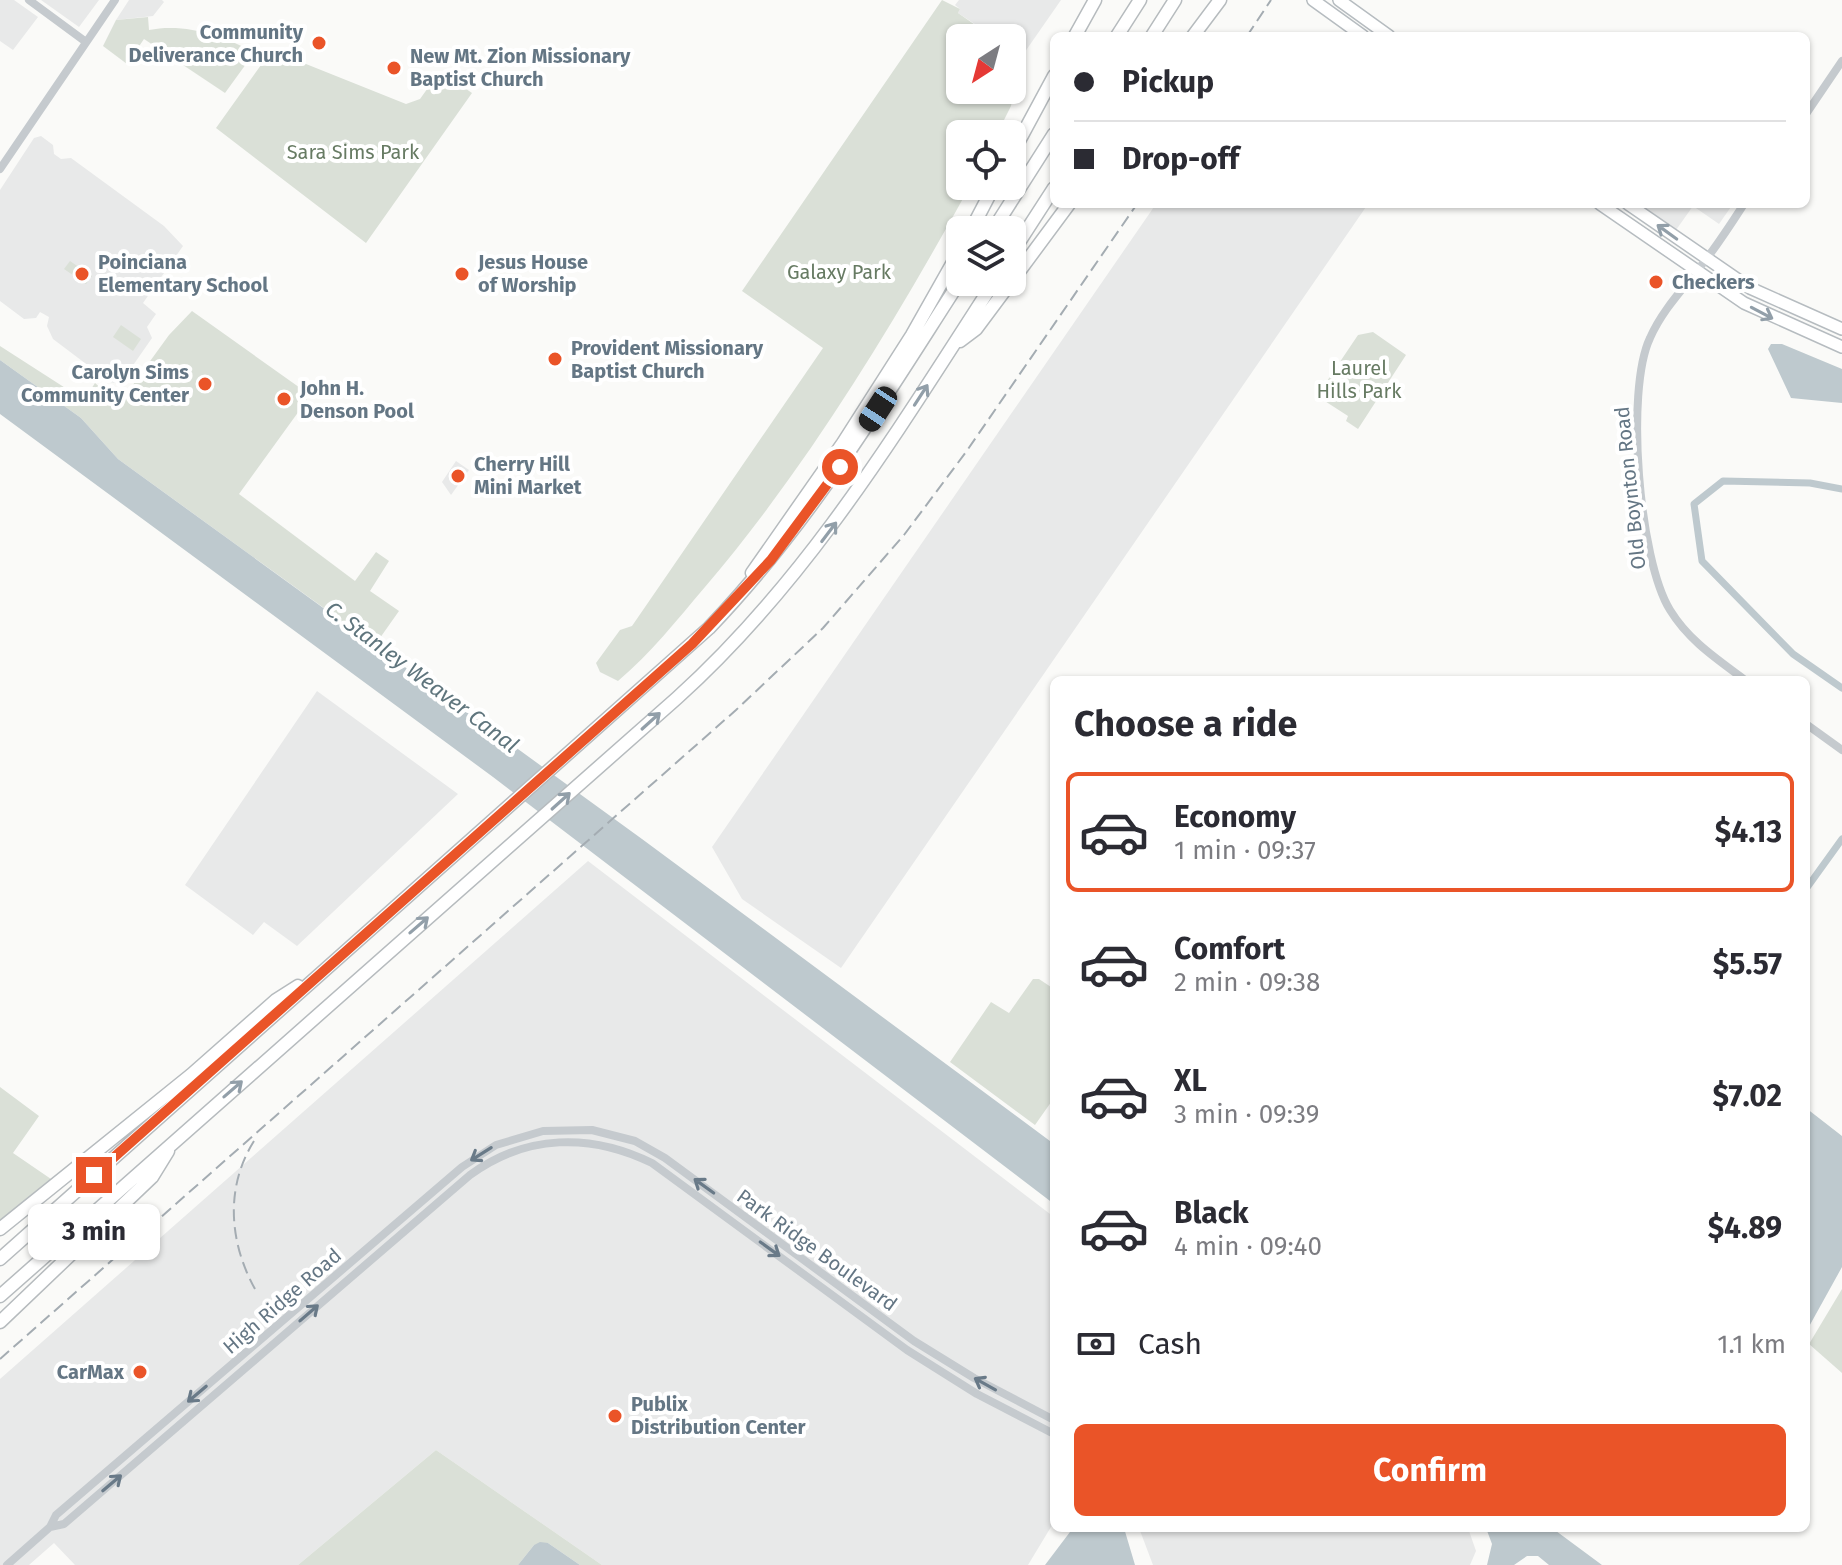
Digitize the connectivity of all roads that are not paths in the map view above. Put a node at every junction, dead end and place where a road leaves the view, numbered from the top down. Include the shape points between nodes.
1 (29, 0) edge
2 (115, 0) edge
3 (1095, 0) edge
4 (1140, 0) edge
5 (1175, 0) edge
6 (1220, 0) edge
7 (1313, 0) edge
8 (1343, 3) edge
9 (1077, 32) edge
10 (1120, 32) edge
11 (1155, 32) edge
12 (1196, 32) edge
13 (1357, 32) edge
14 (1383, 32) edge
15 (86, 42) junction
16 (1842, 61) edge
17 (1050, 83) edge
18 (1810, 108) edge
19 (1026, 128) edge
20 (1050, 140) edge
21 (0, 169) edge
22 (1050, 194) edge
23 (1066, 208) edge
24 (1606, 208) edge
25 (1634, 208) edge
26 (1741, 208) edge
27 (1002, 216) edge
28 (1026, 231) edge
29 (1706, 260) junction
30 (1026, 263) edge
31 (1695, 273) junction
32 (946, 274) edge
33 (950, 296) edge
34 (985, 296) edge
35 (1001, 296) edge
36 (1842, 329) edge
37 (1842, 347) edge
38 (951, 348) junction
39 (740, 594) junction
40 (1739, 676) edge
41 (1810, 727) edge
42 (1842, 750) edge
43 (328, 968) junction
44 (554, 1129) joint
45 (174, 1141) junction
46 (556, 1141) joint
47 (0, 1229) edge
48 (0, 1259) edge
49 (0, 1296) edge
50 (0, 1322) edge
51 (1050, 1418) edge
52 (1050, 1432) edge
53 (50, 1527) junction
54 (7, 1565) edge

1 - 15 street
2 - 15 street
3 - 9 highway
4 - 10 highway
5 - 11 highway
6 - 12 highway
7 - 13 main road
8 - 14 main road
15 - 21 street
16 - 18 street
17 - 19 highway
20 - 27 highway
22 - 28 highway
23 - 30 highway
24 - 31 main road
29 -> 25 main road
26 - 29 street, Old Boynton Road
29 - 31 street, Old Boynton Road
29 - 36 main road via 1775,301
31 -> 37 main road via 1769,317
31 - 40 street, Old Boynton Road via 1656,325 1636,383 1647,542 1656,581 1680,624
32 - 39 highway via 901,353
33 - 39 highway via 827,487
34 - 38 highway
35 - 38 highway via 976,329
45 -> 38 highway via 711,667 791,581 855,498
39 - 43 highway via 684,652
41 - 42 street
43 - 47 highway via 276,1000
43 - 48 highway
51 -> 44 street, Park Ridge Boulevard via 914,1341 655,1151 601,1132
44 -> 53 street, High Ridge Road via 509,1139 462,1167 56,1515
45 - 49 highway
45 - 50 highway via 152,1177
46 -> 52 street, Park Ridge Boulevard via 610,1145 652,1163 907,1350
53 -> 46 street, High Ridge Road via 64,1524 470,1175 507,1153
53 - 54 street, High Ridge Road

